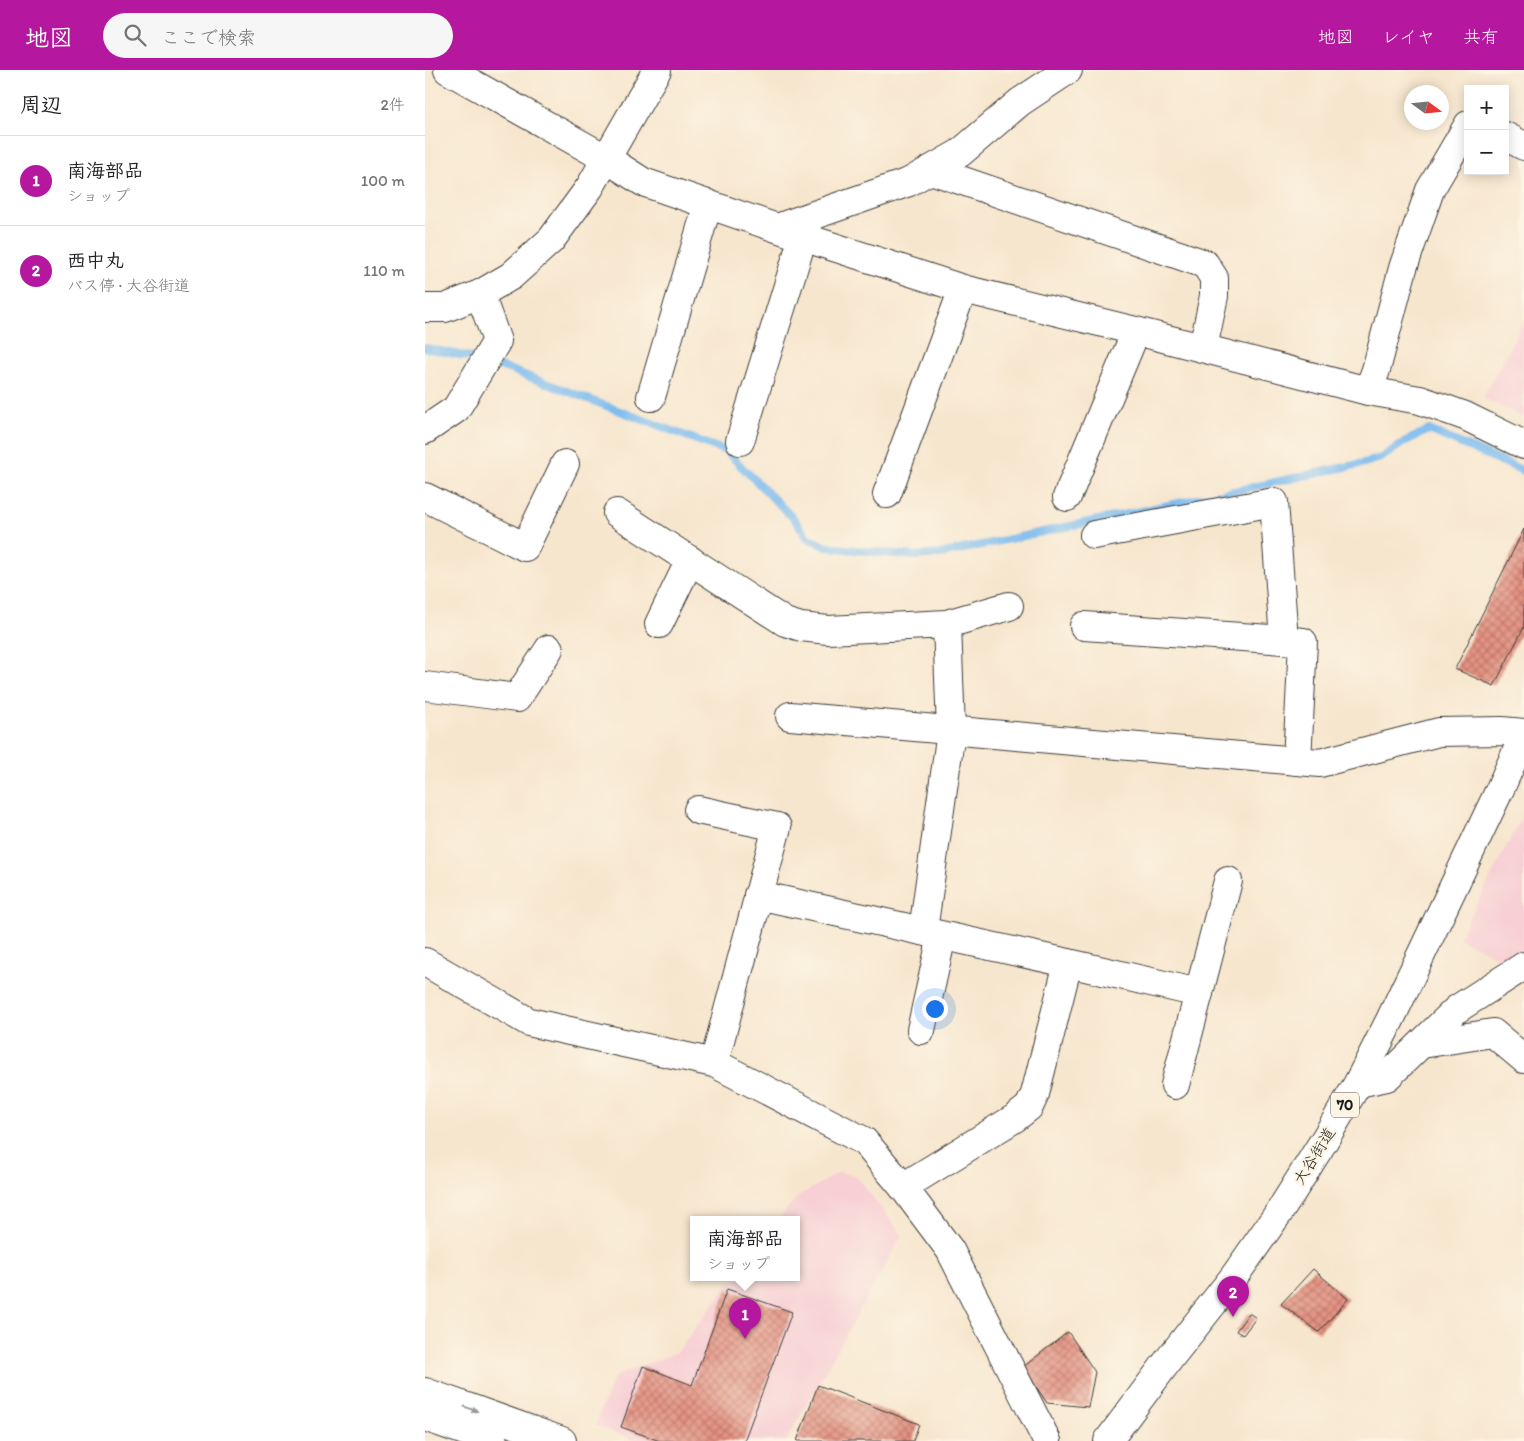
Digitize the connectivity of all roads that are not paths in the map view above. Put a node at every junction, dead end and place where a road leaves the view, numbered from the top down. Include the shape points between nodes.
1 (448, 70) edge
2 (657, 70) edge
3 (1068, 70) edge
4 (1465, 130) edge
5 (1509, 138) edge
6 (1524, 146) edge
7 (607, 159) junction
8 (931, 170) junction
9 (708, 204) junction
10 (777, 228) junction
11 (803, 237) junction
12 (963, 289) junction
13 (480, 294) junction
14 (425, 308) edge
15 (1136, 331) junction
16 (1203, 348) junction
17 (1368, 391) junction
18 (651, 397) dead end
19 (425, 430) edge
20 (740, 441) dead end
21 (1524, 445) edge
22 (565, 464) dead end
23 (887, 494) dead end
24 (1067, 496) dead end
25 (425, 497) edge
26 (617, 513) dead end
27 (1094, 535) dead end
28 (690, 560) junction
29 (1009, 606) dead end
30 (659, 624) dead end
31 (947, 624) junction
32 (1084, 626) dead end
33 (1284, 640) junction
34 (549, 649) dead end
35 (425, 686) edge
36 (790, 716) dead end
37 (951, 731) junction
38 (1524, 734) edge
39 (1297, 761) junction
40 (698, 810) dead end
41 (1228, 881) dead end
42 (758, 895) junction
43 (933, 933) junction
44 (425, 962) edge
45 (1068, 963) junction
46 (1524, 966) edge
47 (1199, 994) junction
48 (921, 1030) dead end
49 (1421, 1044) junction
50 (1524, 1059) edge
51 (714, 1063) junction
52 (1357, 1082) junction
53 (1175, 1085) dead end
54 (903, 1187) junction
55 (425, 1392) edge
56 (425, 1417) edge
57 (493, 1441) edge
58 (562, 1441) edge
59 (1047, 1441) edge
60 (1108, 1441) edge

1 - 7 street
2 - 7 street
3 - 8 street via 1020,102 960,153
4 - 17 street via 1430,190 1403,268
5 - 6 street
7 - 9 street via 643,182
7 - 13 street via 551,240 511,276
8 - 10 street via 909,182
8 - 16 street via 1205,264 1214,278 1214,296
9 - 10 street
9 - 18 street
10 - 11 street
11 - 12 street
11 - 20 street
12 - 15 street
12 - 23 street
13 - 14 street via 445,308
13 - 19 street via 497,341 456,409
15 - 16 street
15 - 24 street
16 - 17 street
17 - 21 street via 1420,400 1465,416
22 - 25 street via 525,547
26 - 28 street
27 - 33 street via 1274,502
28 - 30 street
28 - 31 street via 785,622 801,627 829,630
29 - 31 street
31 - 37 street
32 - 33 street
33 - 39 street via 1303,642
34 - 35 street via 517,698
36 - 37 street
37 - 39 street
37 - 43 street
38 - 39 street via 1439,732 1320,763
38 - 52 street, 大谷街道 / 70 via 1395,1011
40 - 42 street via 777,827
41 - 47 street
42 - 43 street
42 - 51 street
43 - 45 street
43 - 48 street
44 - 51 street via 529,1022
45 - 47 street
45 - 54 street via 1029,1108
46 - 49 street via 1457,1008
47 - 53 street
49 - 50 street via 1493,1032
49 - 52 street via 1387,1077
51 - 54 street via 864,1141
52 - 60 street, 大谷街道 / 70 via 1280,1211
54 - 59 street via 950,1250
55 -> 58 street
56 - 57 street

